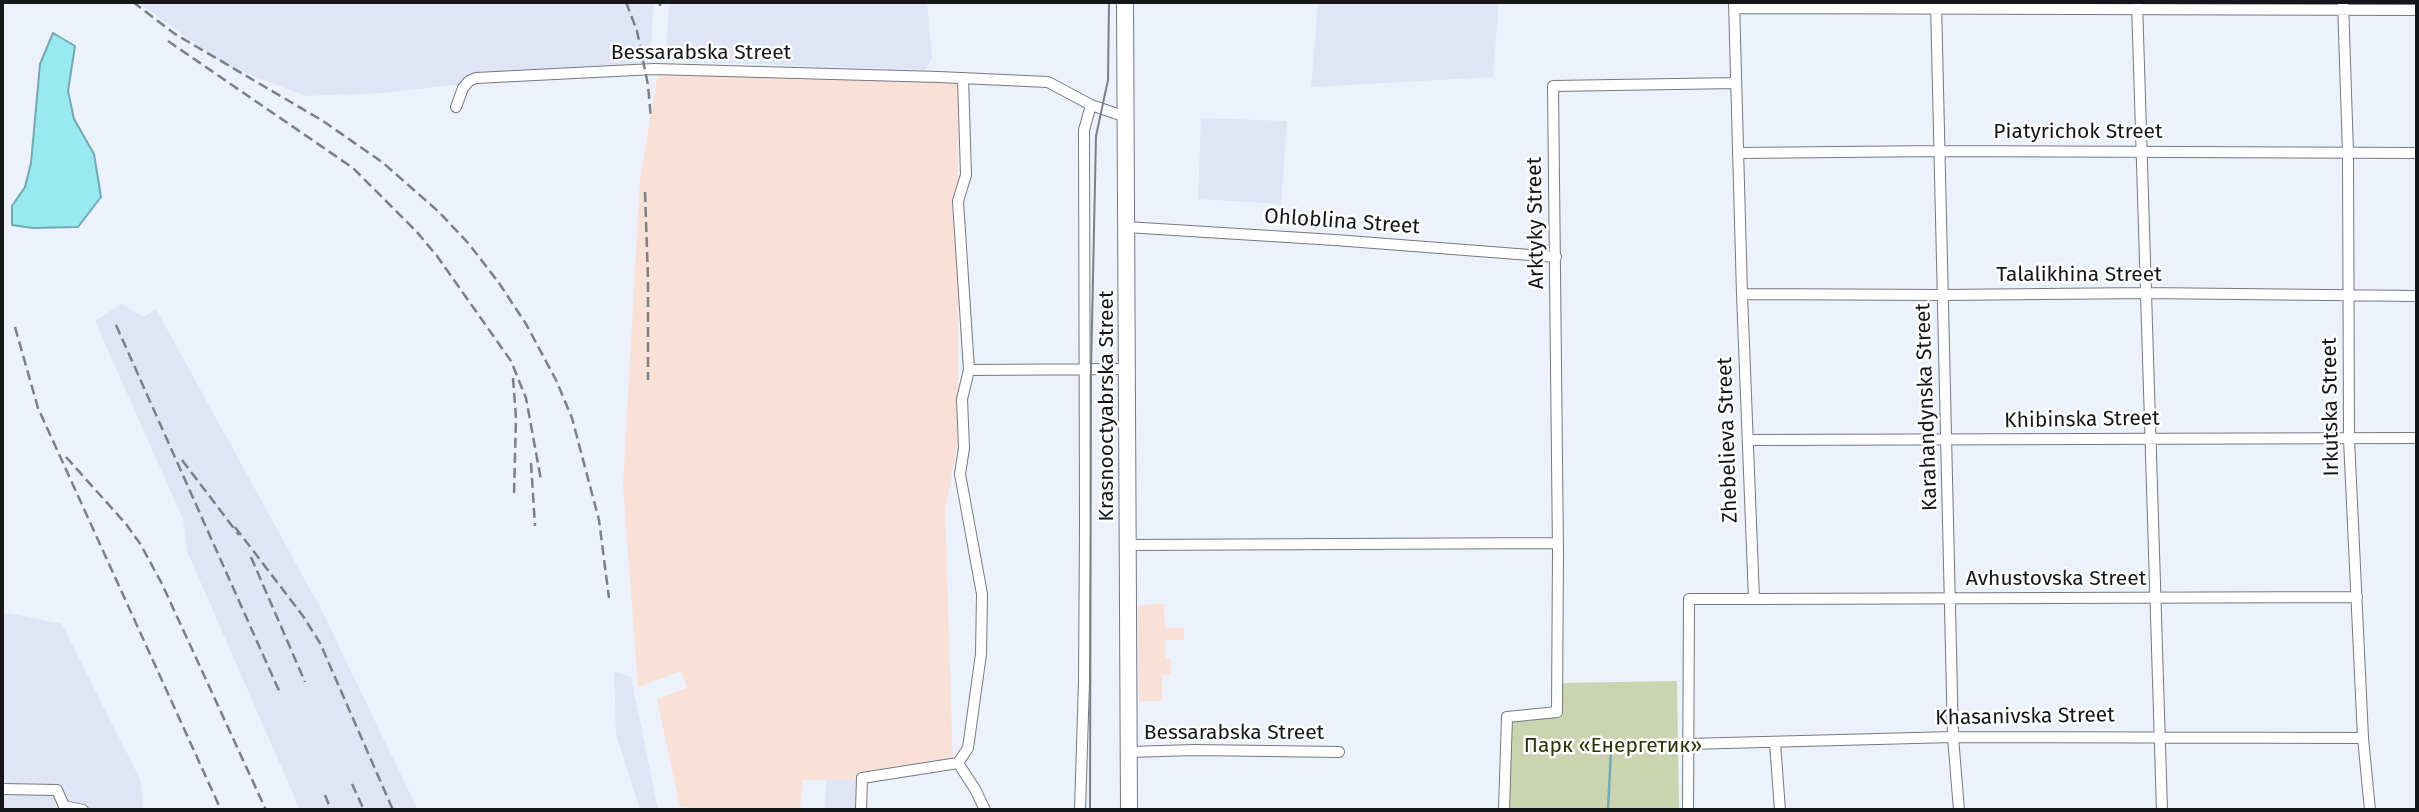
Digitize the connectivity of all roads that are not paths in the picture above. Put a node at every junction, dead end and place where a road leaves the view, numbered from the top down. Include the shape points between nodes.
1 (1125, 2) edge
2 (1734, 5) edge
3 (1936, 5) edge
4 (2138, 6) edge
5 (2343, 6) edge
6 (2417, 10) edge
7 (963, 78) junction
8 (1736, 83) junction
9 (1091, 105) junction
10 (456, 107) dead end
11 (1126, 117) junction
12 (1939, 151) junction
13 (2142, 151) junction
14 (1738, 153) junction
15 (2348, 153) junction
16 (2417, 153) edge
17 (1126, 227) junction
18 (1556, 257) junction
19 (2146, 293) junction
20 (1742, 294) junction
21 (1943, 295) junction
22 (2349, 296) junction
23 (2417, 296) edge
24 (1127, 369) junction
25 (970, 370) junction
26 (1085, 371) junction
27 (2151, 438) junction
28 (2417, 438) edge
29 (2349, 439) junction
30 (1748, 440) junction
31 (1948, 441) junction
32 (1558, 543) junction
33 (1129, 545) junction
34 (2357, 597) junction
35 (1950, 598) junction
36 (2156, 598) junction
37 (1754, 599) junction
38 (2160, 736) junction
39 (1953, 737) junction
40 (2363, 737) junction
41 (1775, 743) junction
42 (1688, 744) junction
43 (1129, 752) junction
44 (1339, 752) dead end
45 (958, 763) junction
46 (2, 789) edge
47 (83, 810) edge
48 (861, 810) edge
49 (985, 810) edge
50 (1080, 810) edge
51 (1129, 810) edge
52 (1504, 810) edge
53 (1688, 810) edge
54 (1780, 810) edge
55 (1959, 810) edge
56 (2162, 810) edge
57 (2370, 810) edge

1 - 11 main road, Krasnooctyabrska Street
2 - 3 street
2 - 8 street, Zhebelieva Street
3 - 4 street
3 - 12 street, Karahandynska Street
4 - 5 street
4 - 13 street
5 - 6 street
5 - 15 street, Irkutska Street
7 - 9 street, Bessarabska Street via 1048,82
7 - 10 street, Bessarabska Street via 654,69 528,75 469,81
7 - 25 street via 966,175 958,201
8 - 14 street, Zhebelieva Street
8 - 18 street, Arktyky Street via 1553,86
9 - 11 street, Bessarabska Street
9 - 26 street via 1084,130
11 - 17 main road, Krasnooctyabrska Street
12 - 13 street, Piatyrichok Street
12 - 14 street, Piatyrichok Street
12 - 21 street, Karahandynska Street
13 - 15 street, Piatyrichok Street
13 - 19 street
14 - 20 street, Zhebelieva Street
15 - 16 street, Piatyrichok Street
15 - 22 street, Irkutska Street
17 - 18 street, Ohloblina Street
17 - 24 main road, Krasnooctyabrska Street
18 - 32 street, Arktyky Street
19 - 21 street, Talalikhina Street
19 - 22 street, Talalikhina Street
19 - 27 street
20 - 21 street, Talalikhina Street
20 - 30 street, Zhebelieva Street
21 - 31 street, Karahandynska Street
22 - 23 street, Talalikhina Street
22 - 29 street, Irkutska Street
24 - 26 street
24 - 33 main road, Krasnooctyabrska Street
25 - 26 street
25 - 45 street via 962,399 960,474 982,594 981,654 968,748
26 - 50 street
27 - 29 street, Khibinska Street
27 - 31 street, Khibinska Street
27 - 36 street
28 - 29 street, Khibinska Street
29 - 34 street, Irkutska Street
30 - 31 street, Khibinska Street
30 - 37 street, Zhebelieva Street
31 - 35 street, Karahandynska Street
32 - 33 street
32 - 52 street, Arktyky Street via 1557,712 1507,717
33 - 43 main road, Krasnooctyabrska Street
34 - 36 street, Avhustovska Street
34 - 40 street, Irkutska Street
35 - 36 street, Avhustovska Street
35 - 37 street, Avhustovska Street
35 - 39 street, Karahandynska Street
36 - 38 street
37 - 42 street via 1689,599
38 - 39 street, Khasanivska Street
38 - 40 street, Khasanivska Street
38 - 56 street
39 - 41 street, Khasanivska Street
39 - 55 street, Karahandynska Street
40 - 57 street, Irkutska Street
41 - 42 street, Khasanivska Street
41 - 54 street
42 - 53 street
43 - 44 street, Bessarabska Street
43 - 51 main road, Krasnooctyabrska Street
45 - 48 street via 862,778
45 - 49 street
46 - 47 street via 57,790 64,806

